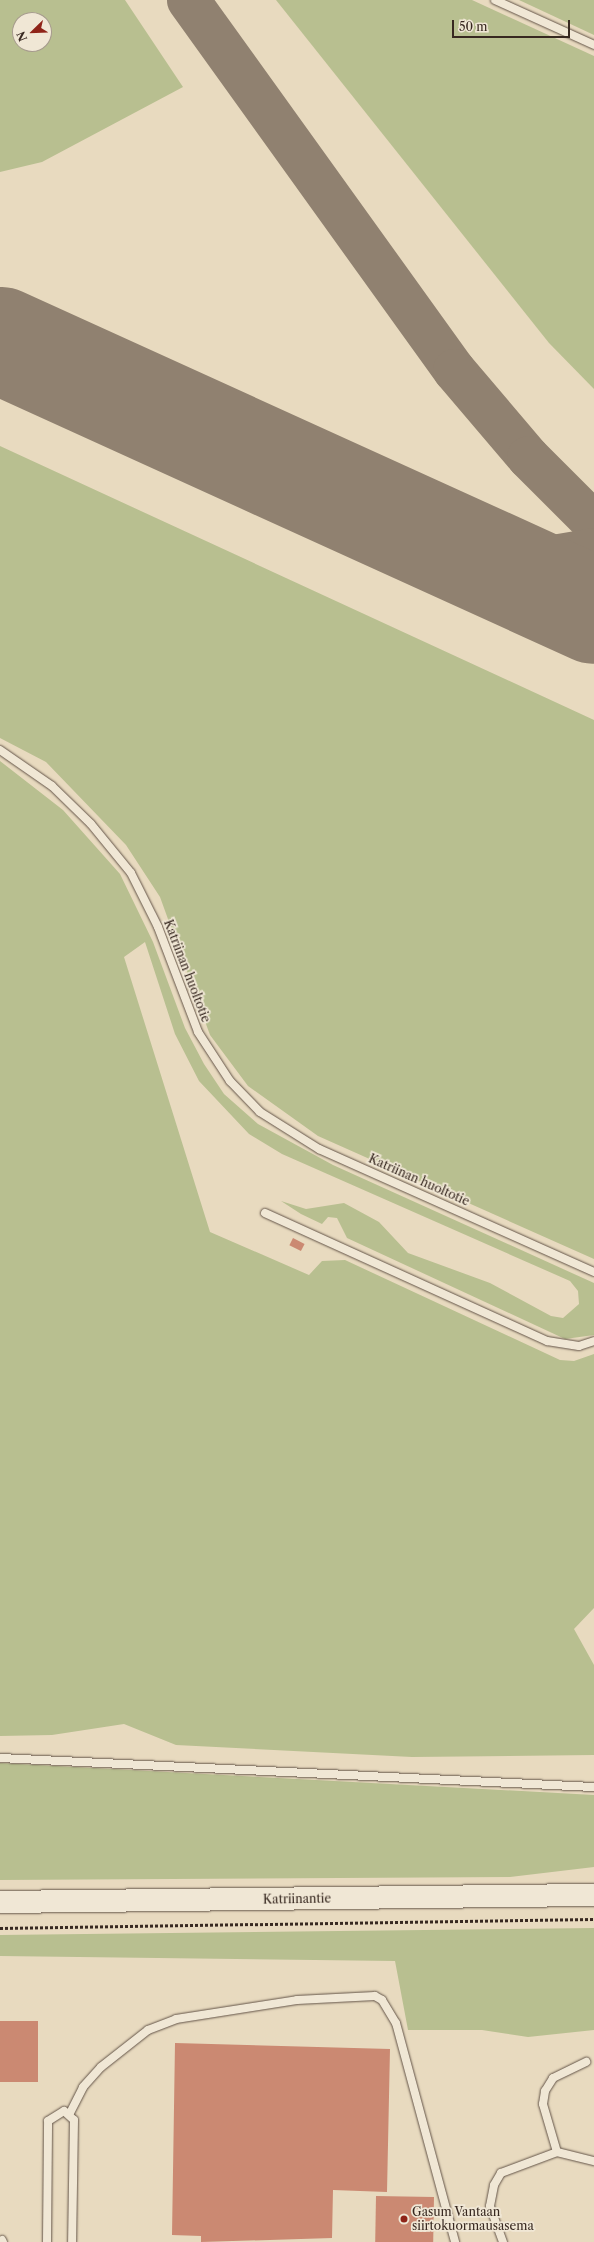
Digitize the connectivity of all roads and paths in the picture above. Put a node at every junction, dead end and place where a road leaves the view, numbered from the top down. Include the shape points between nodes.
1 (495, 0) edge
2 (594, 45) edge
3 (0, 750) edge
4 (265, 1213) dead end
5 (594, 1272) edge
6 (594, 1341) edge
7 (0, 1758) edge
8 (594, 1787) edge
9 (594, 1895) edge
10 (0, 1902) edge
11 (594, 1919) edge
12 (0, 1928) edge
13 (586, 2062) dead end
14 (70, 2113) junction
15 (557, 2152) junction
16 (594, 2161) edge
17 (48, 2242) edge
18 (72, 2242) edge
19 (455, 2242) edge
20 (503, 2242) edge

1 - 2 lane
3 - 5 lane, Katriinan huoltotie via 52,786 91,824 131,873 158,927 198,1032 230,1082 260,1112 319,1149
4 - 6 lane via 547,1341 579,1346
7 - 8 lane
9 - 10 main road, Katriinantie
11 - 12 path
13 - 15 lane via 553,2078 545,2091 543,2104
14 - 17 lane via 58,2113 48,2121
14 - 18 lane via 74,2120
14 - 19 lane via 83,2087 100,2067 148,2030 176,2019 297,2000 365,1995 382,2000 391,2013
15 - 16 lane
15 - 20 lane via 501,2173 494,2185 490,2206

